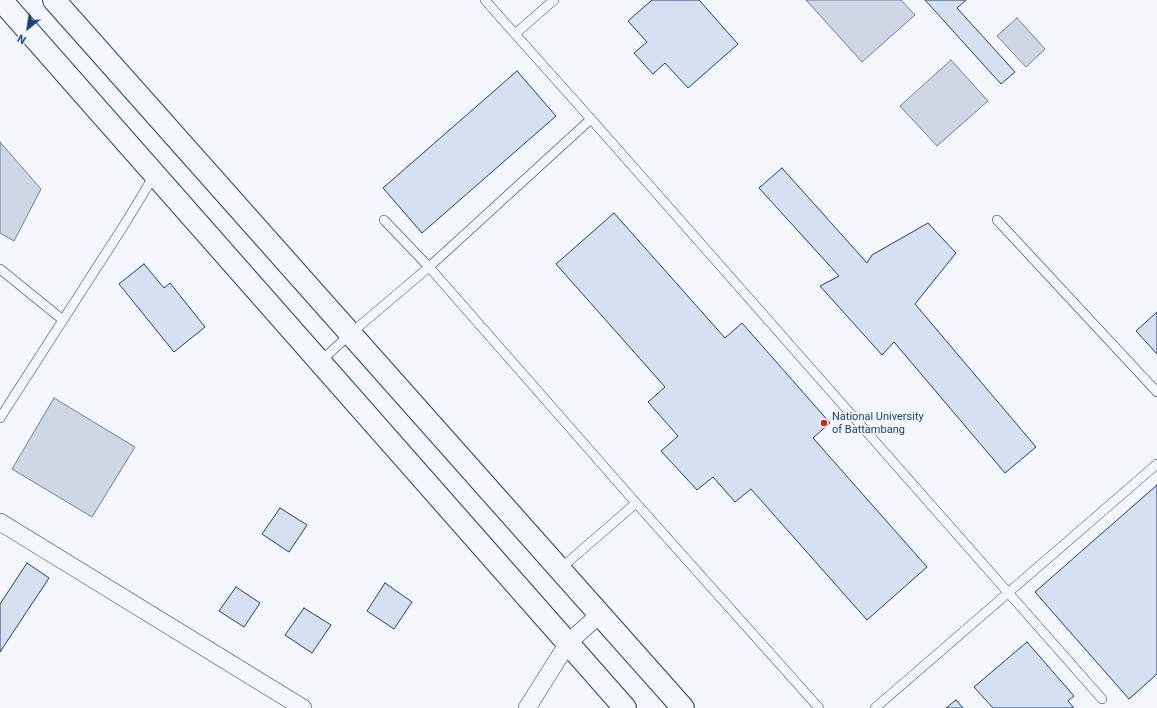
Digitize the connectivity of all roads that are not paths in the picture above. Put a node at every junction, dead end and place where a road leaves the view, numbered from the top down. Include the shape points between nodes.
1 (1, 0) edge
2 (54, 0) edge
3 (486, 0) edge
4 (554, 0) edge
5 (515, 34) junction
6 (591, 119) junction
7 (155, 174) junction
8 (384, 220) dead end
9 (997, 220) dead end
10 (429, 267) junction
11 (0, 269) edge
12 (63, 320) junction
13 (350, 334) junction
14 (320, 362) junction
15 (1157, 392) edge
16 (0, 418) edge
17 (1157, 464) edge
18 (636, 503) junction
19 (0, 522) edge
20 (560, 569) junction
21 (1008, 592) junction
22 (600, 614) junction
23 (568, 643) junction
24 (1102, 699) dead end
25 (303, 708) edge
26 (527, 708) edge
27 (625, 708) edge
28 (683, 708) edge
29 (818, 708) edge
30 (875, 708) edge

1 - 7 main road
2 - 13 main road
3 - 5 lane
4 - 5 lane
5 - 6 lane
6 - 10 lane
6 - 21 lane
7 - 12 lane
7 - 14 main road
8 - 10 lane
9 - 15 lane
10 - 13 lane
10 - 18 lane
11 - 12 lane
12 - 16 lane
13 - 14 lane
13 - 20 main road
14 - 23 main road
17 - 21 lane
18 - 20 lane
18 - 29 lane
19 - 25 street
20 - 22 main road
21 - 24 lane
21 - 30 lane
22 - 23 street
22 - 28 main road
23 - 26 street
23 - 27 main road

